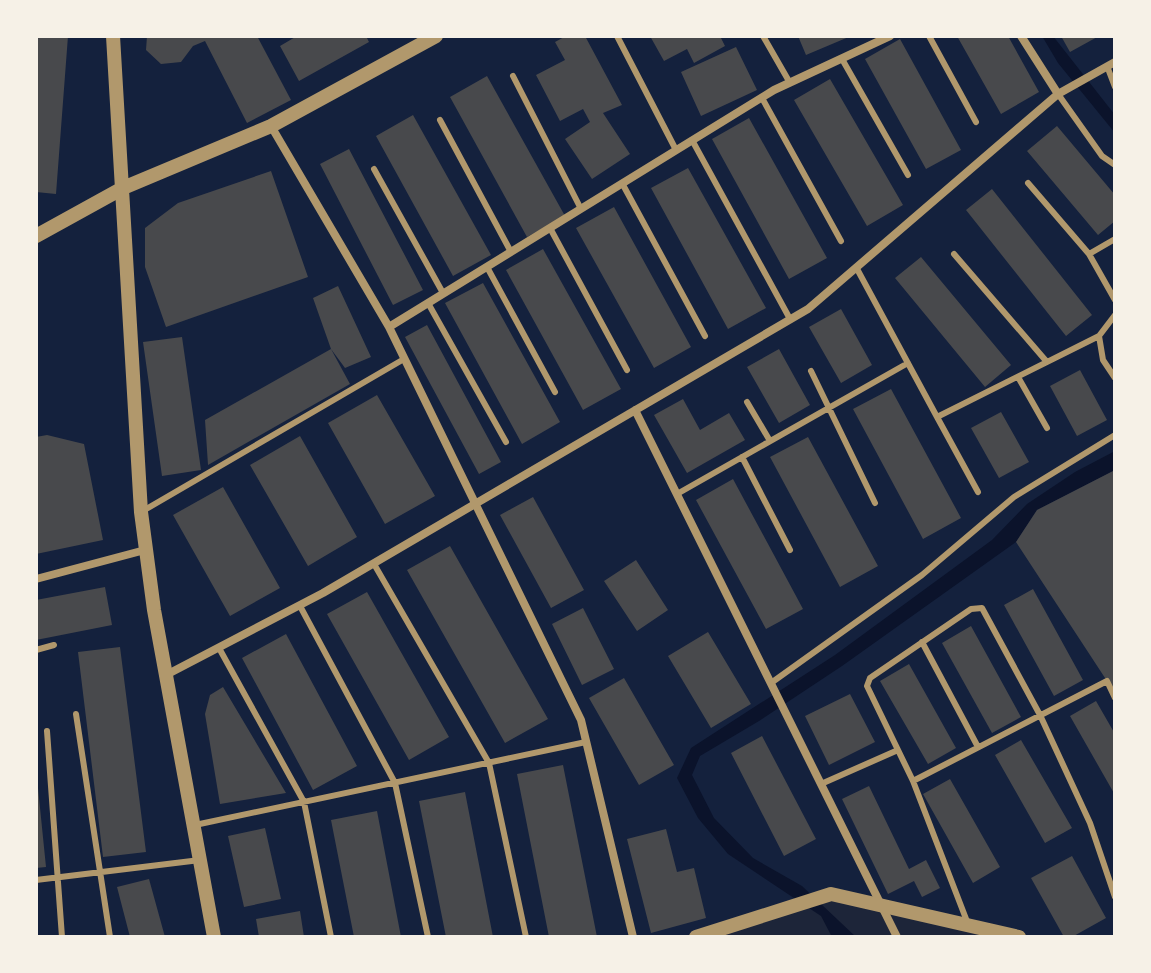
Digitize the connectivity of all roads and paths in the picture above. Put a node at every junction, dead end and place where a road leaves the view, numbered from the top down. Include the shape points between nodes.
1 (113, 36) edge
2 (436, 36) edge
3 (617, 36) edge
4 (763, 36) edge
5 (890, 36) edge
6 (929, 36) edge
7 (1021, 36) edge
8 (842, 59) junction
9 (1111, 64) edge
10 (513, 76) dead end
11 (790, 83) junction
12 (1115, 87) edge
13 (1058, 94) junction
14 (762, 98) junction
15 (440, 120) dead end
16 (976, 122) dead end
17 (271, 126) junction
18 (692, 140) junction
19 (676, 150) junction
20 (1115, 165) edge
21 (374, 169) dead end
22 (908, 175) dead end
23 (622, 183) junction
24 (1028, 183) dead end
25 (123, 188) junction
26 (581, 209) junction
27 (550, 228) junction
28 (36, 236) edge
29 (1115, 239) edge
30 (841, 241) dead end
31 (511, 252) junction
32 (954, 254) dead end
33 (1089, 254) junction
34 (487, 267) junction
35 (856, 267) junction
36 (443, 293) junction
37 (1115, 300) edge
38 (428, 303) junction
39 (1115, 315) edge
40 (790, 319) junction
41 (389, 327) junction
42 (705, 336) dead end
43 (1099, 336) junction
44 (404, 359) junction
45 (1047, 362) junction
46 (908, 363) junction
47 (627, 370) dead end
48 (811, 371) dead end
49 (1018, 377) junction
50 (1115, 378) edge
51 (555, 392) dead end
52 (747, 402) dead end
53 (830, 408) junction
54 (635, 410) junction
55 (937, 417) junction
56 (1047, 428) dead end
57 (1115, 435) edge
58 (770, 441) junction
59 (506, 442) dead end
60 (742, 457) junction
61 (978, 492) dead end
62 (677, 494) junction
63 (476, 503) junction
64 (875, 503) dead end
65 (141, 512) junction
66 (145, 550) junction
67 (790, 550) dead end
68 (374, 564) junction
69 (36, 579) edge
70 (300, 606) junction
71 (922, 642) junction
72 (54, 645) dead end
73 (219, 648) junction
74 (36, 650) edge
75 (166, 675) junction
76 (771, 683) junction
77 (1115, 698) edge
78 (76, 714) dead end
79 (1040, 715) junction
80 (47, 731) dead end
81 (586, 742) junction
82 (978, 747) junction
83 (898, 750) junction
84 (489, 763) junction
85 (913, 781) junction
86 (395, 783) junction
87 (821, 784) junction
88 (304, 802) junction
89 (193, 826) junction
90 (200, 860) junction
91 (100, 872) junction
92 (57, 877) junction
93 (36, 880) edge
94 (1115, 897) edge
95 (881, 905) junction
96 (968, 924) junction
97 (62, 937) edge
98 (110, 937) edge
99 (214, 937) edge
100 (331, 937) edge
101 (428, 937) edge
102 (526, 937) edge
103 (633, 937) edge
104 (696, 937) edge
105 (897, 937) edge
106 (1019, 937) edge

1 - 25 street
2 - 17 street
3 - 19 lane
4 - 11 lane
5 - 8 street
6 - 16 lane
7 - 13 street
8 - 11 street
8 - 22 lane
9 - 12 lane
9 - 13 street
10 - 26 lane
11 - 14 street
13 - 20 lane via 1102,156
13 - 35 street
14 - 18 street
14 - 30 lane
15 - 31 lane
17 - 25 street
17 - 41 street
18 - 19 street
18 - 40 lane
19 - 23 street
21 - 36 lane
23 - 26 street
23 - 42 lane
24 - 33 lane
25 - 28 street
25 - 65 street
26 - 27 street
27 - 31 street
27 - 47 lane
29 - 33 lane
31 - 34 street
32 - 45 lane
33 - 37 lane
34 - 36 street
34 - 51 lane
35 - 40 street
35 - 46 lane
36 - 38 street
38 - 41 street
38 - 59 lane
39 - 43 lane
40 - 54 street
41 - 44 street
43 - 45 lane
43 - 50 lane via 1103,360
44 - 63 street
44 - 65 lane
45 - 49 lane
46 - 53 lane
46 - 55 lane
48 - 53 lane
49 - 55 lane
49 - 56 lane
52 - 58 lane
53 - 58 lane
53 - 64 lane
54 - 62 street
54 - 63 street
55 - 61 lane
57 - 76 lane via 1014,497 922,575
58 - 60 lane
60 - 62 lane
60 - 67 lane
62 - 76 street
63 - 68 street
63 - 81 street via 581,720
65 - 66 street
66 - 69 street
66 - 75 street
68 - 70 street
68 - 84 lane
70 - 73 street
70 - 86 lane
71 - 79 lane via 971,609 982,608
71 - 82 lane
71 - 83 lane via 870,678 867,686
72 - 74 lane
73 - 75 street
73 - 88 lane
75 - 89 street
76 - 87 street
77 - 79 lane via 1107,681
78 - 91 lane
79 - 82 lane
79 - 94 lane via 1090,823
80 - 92 lane
81 - 84 lane
81 - 103 street
82 - 85 lane
83 - 85 lane
83 - 87 lane
84 - 86 lane
84 - 102 lane
85 - 96 lane
86 - 88 lane
86 - 101 lane
87 - 95 street
88 - 89 lane
88 - 100 lane
89 - 90 street
90 - 91 lane
90 - 99 street
91 - 92 lane
91 - 98 lane
92 - 93 lane
92 - 97 lane
95 - 96 street
95 - 104 street via 831,894
95 - 105 street
96 - 106 street

